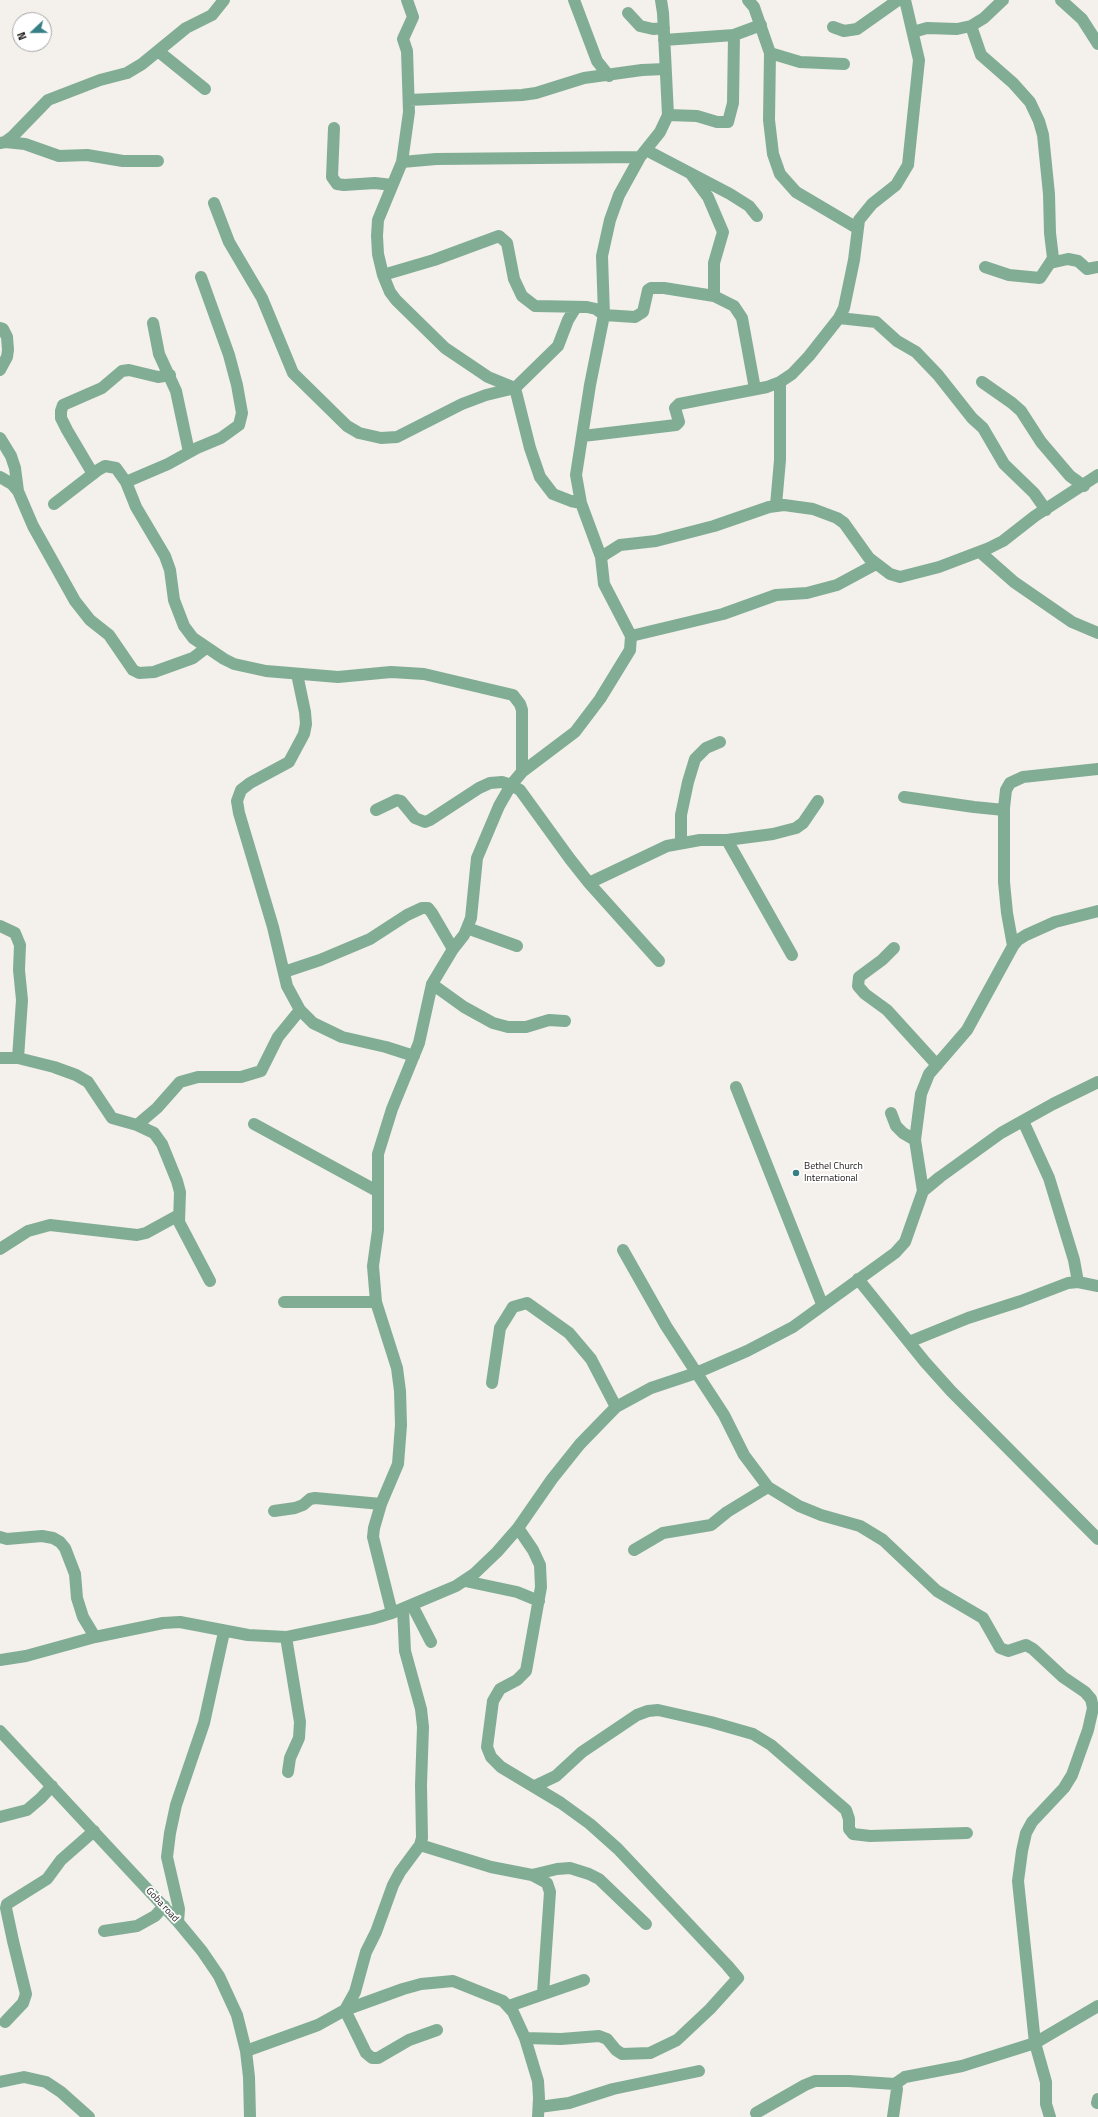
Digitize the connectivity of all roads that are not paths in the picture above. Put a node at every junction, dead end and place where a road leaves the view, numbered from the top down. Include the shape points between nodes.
1 (224, 0) edge
2 (407, 0) edge
3 (574, 0) edge
4 (661, 0) edge
5 (748, 0) edge
6 (897, 0) edge
7 (1004, 0) edge
8 (1061, 0) edge
9 (628, 13) dead end
10 (761, 25) junction
11 (971, 26) junction
12 (833, 27) dead end
13 (913, 32) junction
14 (664, 34) junction
15 (734, 35) junction
16 (1098, 44) edge
17 (158, 51) junction
18 (770, 53) junction
19 (844, 64) dead end
20 (665, 69) junction
21 (609, 76) junction
22 (205, 89) dead end
23 (409, 100) junction
24 (668, 115) junction
25 (334, 128) dead end
26 (3, 143) edge
27 (643, 154) junction
28 (158, 161) dead end
29 (402, 162) junction
30 (691, 174) junction
31 (392, 185) junction
32 (214, 203) dead end
33 (757, 216) dead end
34 (857, 228) junction
35 (1050, 263) junction
36 (1098, 266) edge
37 (985, 267) dead end
38 (383, 275) junction
39 (201, 277) dead end
40 (714, 296) junction
41 (576, 307) junction
42 (604, 315) junction
43 (839, 318) junction
44 (152, 323) dead end
45 (0, 328) edge
46 (0, 370) edge
47 (170, 375) junction
48 (780, 382) junction
49 (982, 382) dead end
50 (515, 388) junction
51 (755, 389) junction
52 (583, 436) junction
53 (0, 438) edge
54 (190, 452) junction
55 (93, 474) junction
56 (1098, 475) edge
57 (0, 477) edge
58 (126, 482) junction
59 (1084, 486) junction
60 (18, 491) junction
61 (582, 503) junction
62 (54, 504) dead end
63 (776, 505) junction
64 (1046, 510) junction
65 (980, 552) junction
66 (601, 558) junction
67 (876, 564) junction
68 (1098, 633) edge
69 (631, 636) junction
70 (206, 648) junction
71 (297, 674) junction
72 (720, 742) dead end
73 (1098, 769) edge
74 (522, 772) junction
75 (510, 785) junction
76 (904, 797) dead end
77 (818, 801) dead end
78 (376, 810) dead end
79 (1004, 810) junction
80 (727, 840) junction
81 (681, 843) junction
82 (589, 883) junction
83 (1098, 911) edge
84 (0, 926) edge
85 (467, 928) junction
86 (517, 946) dead end
87 (1013, 946) junction
88 (894, 948) dead end
89 (453, 949) junction
90 (792, 955) dead end
91 (659, 961) dead end
92 (284, 972) junction
93 (432, 984) junction
94 (300, 1010) junction
95 (565, 1020) dead end
96 (414, 1056) junction
97 (0, 1058) edge
98 (18, 1058) junction
99 (937, 1064) junction
100 (1098, 1082) edge
101 (736, 1087) dead end
102 (891, 1113) dead end
103 (1023, 1121) junction
104 (254, 1124) dead end
105 (137, 1125) junction
106 (914, 1140) junction
107 (377, 1191) junction
108 (923, 1191) junction
109 (177, 1216) junction
110 (0, 1249) edge
111 (623, 1250) dead end
112 (858, 1279) junction
113 (210, 1281) dead end
114 (1078, 1282) junction
115 (1098, 1286) edge
116 (284, 1302) dead end
117 (376, 1302) junction
118 (822, 1304) junction
119 (909, 1342) junction
120 (696, 1372) junction
121 (492, 1383) dead end
122 (616, 1407) junction
123 (768, 1487) junction
124 (381, 1504) junction
125 (274, 1511) dead end
126 (518, 1528) junction
127 (0, 1537) edge
128 (1098, 1539) edge
129 (634, 1550) dead end
130 (465, 1581) junction
131 (539, 1601) junction
132 (402, 1609) junction
133 (224, 1632) junction
134 (286, 1636) junction
135 (95, 1637) junction
136 (432, 1642) dead end
137 (0, 1660) edge
138 (0, 1731) edge
139 (288, 1772) dead end
140 (52, 1786) junction
141 (535, 1786) junction
142 (0, 1817) edge
143 (94, 1831) junction
144 (967, 1833) dead end
145 (420, 1845) junction
146 (532, 1875) junction
147 (164, 1906) junction
148 (178, 1922) junction
149 (646, 1924) dead end
150 (104, 1931) dead end
151 (584, 1980) dead end
152 (543, 1993) junction
153 (509, 2006) junction
154 (345, 2010) junction
155 (1096, 2011) edge
156 (5, 2022) dead end
157 (437, 2030) dead end
158 (525, 2038) junction
159 (1036, 2043) junction
160 (246, 2051) junction
161 (699, 2071) dead end
162 (0, 2082) edge
163 (895, 2084) junction
164 (538, 2112) edge
165 (756, 2113) dead end
166 (89, 2117) edge
167 (250, 2117) edge
168 (893, 2117) edge
169 (1050, 2117) edge

1 - 17 street via 212,15 186,28
2 - 23 street via 413,17 402,39 407,51
3 - 21 street via 597,61
4 - 14 street
5 - 10 street via 754,7
6 - 12 street via 857,29 844,31
6 - 13 street
7 - 11 street
8 - 16 street via 1082,19
9 - 14 street via 640,26
10 - 15 street
10 - 18 street
11 - 13 street via 958,29 932,27
11 - 35 street via 981,55 1030,102 1039,121 1043,135 1049,194 1053,258
13 - 34 street via 919,60 919,77 908,165 896,185 864,212
14 - 15 street
14 - 20 street
15 - 24 street via 733,103 728,122 717,122 698,116
17 - 22 street
17 - 26 street via 127,73 100,80 48,100
18 - 19 street via 800,62
18 - 34 street via 769,120 773,154 780,174 796,192
20 - 21 street
20 - 24 street
21 - 23 street via 568,82 522,94
23 - 29 street
24 - 27 street via 663,127
25 - 31 street via 332,177 337,184
26 - 28 street via 25,144 59,156 87,155 123,161
27 - 29 street
27 - 30 street via 679,166
27 - 42 street via 619,195 610,220 602,256
29 - 31 street
30 - 33 street via 744,202
30 - 40 street via 708,197 723,232 714,263
31 - 38 street via 378,220 378,254
32 - 50 street via 229,242 262,298 293,373 346,426 368,436 397,438 462,404
34 - 43 street via 854,260 844,308
35 - 36 street via 1068,259 1078,261 1087,269
35 - 37 street via 1040,278 1009,275
38 - 41 street via 434,260 499,236 506,243 514,279 525,300 535,306
38 - 50 street via 396,300 445,348 488,377
39 - 54 street via 229,355 241,399 242,413 239,425 232,432
40 - 42 street via 653,288 648,290 643,312 639,317
40 - 51 street via 734,306 742,318
41 - 42 street via 596,309
41 - 50 street via 558,346
42 - 52 street
43 - 48 street via 809,356 792,374
43 - 64 street via 876,322 897,341 916,352 983,428 1004,464 1034,493
44 - 47 street via 159,354
45 - 46 street via 7,338 8,350
47 - 54 street
47 - 55 street via 158,377 129,370 122,371 102,388 64,405 61,418
48 - 51 street
48 - 63 street via 780,460
49 - 59 street via 1021,411 1041,442 1070,476
50 - 61 street via 540,477 553,494
51 - 52 street via 678,404 676,408 679,422 676,426
52 - 61 street via 576,475
53 - 60 street via 11,456
54 - 58 street
55 - 58 street via 105,466 111,466 116,468
55 - 62 street
56 - 59 street
57 - 60 street
58 - 70 street via 167,563 174,600 184,626 192,638
59 - 64 street
60 - 70 street via 33,526 72,596 90,620 109,635 133,670 139,673 154,672 193,658
61 - 66 street
63 - 66 street via 656,542 620,545
63 - 67 street via 813,509 837,518 844,523
64 - 65 street via 1003,541
65 - 67 street via 939,567 900,577 890,574
65 - 68 street via 1014,582 1065,618
66 - 69 street via 604,584
67 - 69 street via 837,585 807,593 776,595 723,614
69 - 74 street via 630,650 586,719 575,732
70 - 71 street via 234,664
71 - 74 street via 338,677 391,672 424,674 513,695 522,710
71 - 92 street via 305,712 304,734 289,762 250,783 241,790 237,801 238,813
72 - 81 street via 706,748 695,759 681,815
73 - 79 street via 1014,780 1006,790
74 - 75 street
75 - 78 street via 502,782 490,783 425,822 415,818 401,801 397,800
75 - 82 street via 520,790
75 - 85 street via 477,858 471,918
76 - 79 street
77 - 80 street via 803,823 796,828
79 - 87 street via 1006,913
80 - 81 street
80 - 90 street
81 - 82 street via 667,846
82 - 91 street
83 - 87 street via 1055,922 1026,935
84 - 98 street via 15,933 20,945 22,1000
85 - 86 street
85 - 89 street
87 - 99 street via 958,1044
88 - 99 street via 859,977 858,986 864,994 887,1010
89 - 92 street via 432,913 428,908 422,908 370,939
89 - 93 street
92 - 94 street via 287,986
93 - 95 street via 464,1007 493,1023 508,1027 526,1027 549,1020
93 - 96 street
94 - 96 street via 313,1023 342,1038
94 - 105 street via 278,1037 261,1071 241,1077 198,1077 180,1082 157,1108
96 - 107 street via 392,1109 378,1154
97 - 98 street
98 - 105 street via 76,1075 88,1082 112,1118
99 - 106 street via 929,1074 921,1094
100 - 103 street
101 - 118 street
102 - 106 street via 896,1126
103 - 108 street via 980,1147
103 - 114 street via 1048,1178 1074,1260
104 - 107 street
105 - 109 street via 154,1133 169,1159 180,1192
106 - 108 street
107 - 117 street via 378,1230 373,1266
108 - 112 street via 905,1242 895,1253
109 - 110 street via 137,1234 50,1225 28,1231
109 - 113 street
111 - 120 street via 666,1326
112 - 118 street
112 - 119 street
114 - 115 street
114 - 119 street via 1068,1283 968,1318
116 - 117 street
117 - 124 street via 397,1368 401,1425 398,1464
118 - 120 street via 793,1327
119 - 128 street via 971,1413 1066,1504
120 - 122 street via 652,1388
120 - 123 street via 724,1415 744,1455
121 - 122 street via 500,1328 513,1307 527,1303 569,1333 591,1359
122 - 126 street via 571,1454
123 - 129 street via 711,1525 663,1533
123 - 159 street via 799,1506 860,1526 883,1540 937,1591 983,1618 1000,1648 1008,1651 1026,1645 1091,1699 1093,1708 1088,1730 1072,1775 1064,1788 1032,1822 1026,1833 1022,1851 1018,1881
124 - 125 street via 315,1498 295,1508
124 - 132 street via 373,1537
126 - 130 street via 497,1552
126 - 131 street via 540,1566 542,1587
127 - 135 street via 8,1539 42,1536 60,1542 75,1574 77,1598 83,1617
130 - 131 street via 518,1592
130 - 132 street
131 - 141 street via 526,1671 521,1677 505,1685 497,1694 491,1713 488,1747 494,1762
132 - 134 street via 372,1619
132 - 136 street
132 - 145 street via 406,1651 423,1727
133 - 134 street via 267,1637
133 - 135 street via 180,1622 162,1623
133 - 148 street via 204,1723 176,1804 170,1833 167,1856 179,1909
134 - 139 street via 300,1722 299,1738 290,1758
135 - 137 street via 26,1656
138 - 140 street, Goba road
140 - 142 street via 27,1810
140 - 143 street, Goba road
141 - 144 street via 556,1776 582,1752 637,1715 658,1710 746,1732 771,1745 846,1810 849,1829 853,1834 870,1836
141 - 158 street via 590,1824 618,1849 728,1964 738,1978 677,2040 650,2054 622,2054 607,2039 599,2036
143 - 147 street, Goba road
143 - 156 street via 61,1860 42,1884 7,1904 26,1994 23,2004
145 - 146 street via 491,1867
145 - 154 street via 393,1885 366,1952 355,1992
146 - 149 street via 570,1868 589,1874 599,1879
146 - 152 street via 545,1880 550,1892
147 - 148 street, Goba road
147 - 150 street via 155,1916 137,1926
148 - 160 street, Goba road via 219,1976 238,2015
151 - 152 street
152 - 153 street
153 - 154 street via 490,1995 453,1981 439,1981 403,1989
153 - 158 street
154 - 157 street via 366,2053 372,2058 378,2058 409,2040
154 - 160 street via 318,2025
155 - 159 street
158 - 164 street via 538,2080
159 - 163 street via 962,2066 905,2077
159 - 169 street via 1046,2082 1046,2104
160 - 167 street, Goba road
161 - 164 street via 613,2089
162 - 166 street via 24,2077 46,2082
163 - 165 street via 815,2081
163 - 168 street via 897,2089

